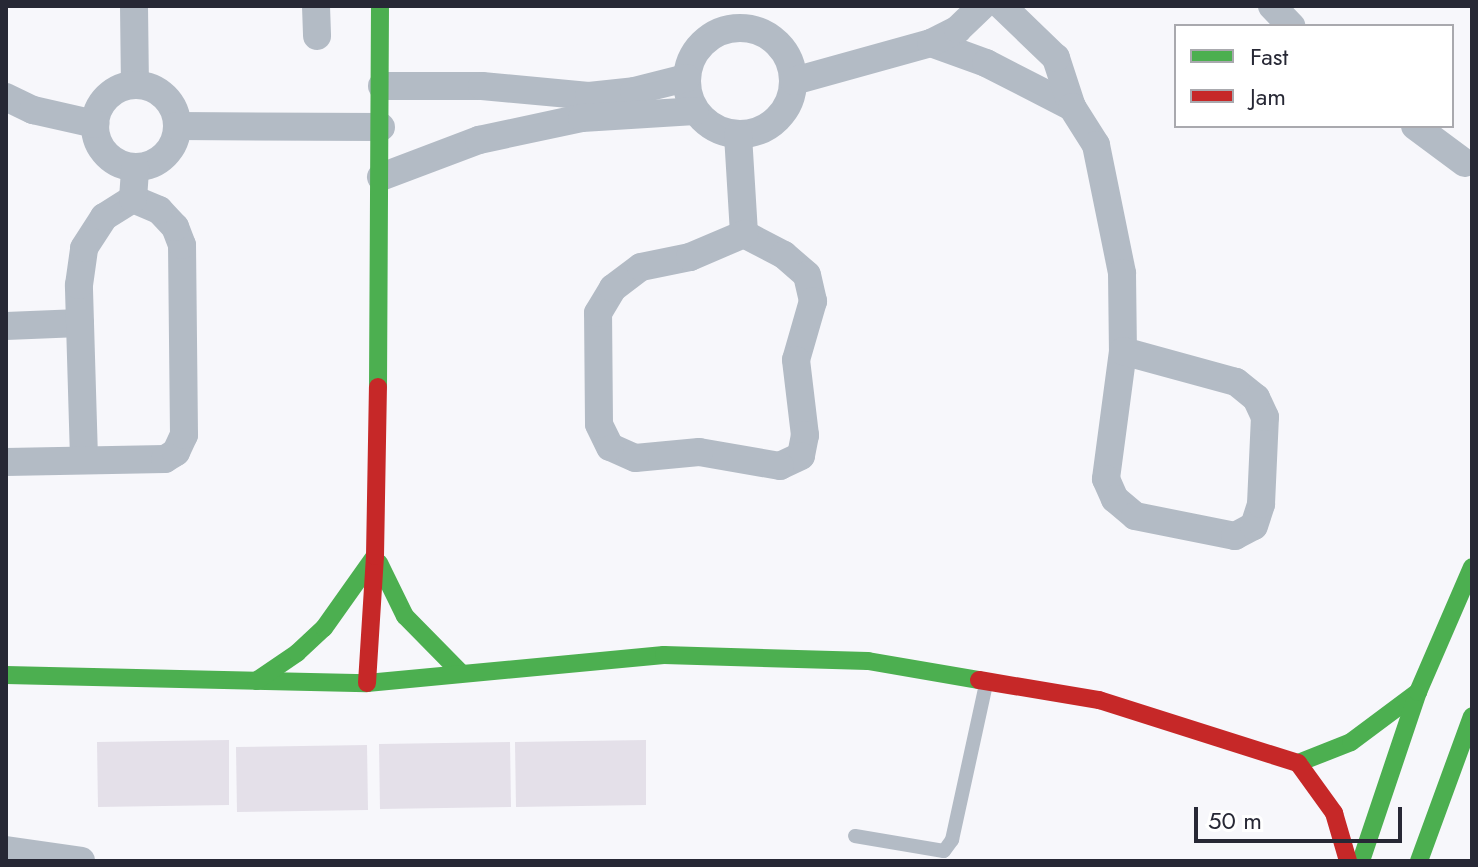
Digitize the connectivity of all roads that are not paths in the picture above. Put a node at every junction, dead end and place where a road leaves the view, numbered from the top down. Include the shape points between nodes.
1 (134, 6) edge
2 (316, 6) edge
3 (380, 6) edge
4 (982, 6) edge
5 (1002, 6) edge
6 (1272, 6) edge
7 (741, 16) edge
8 (1289, 24) edge
9 (317, 36) dead end
10 (931, 43) junction
11 (686, 78) junction
12 (794, 81) junction
13 (135, 85) junction
14 (382, 86) junction
15 (6, 97) edge
16 (1072, 107) junction
17 (695, 111) junction
18 (95, 124) junction
19 (177, 126) junction
20 (381, 127) junction
21 (1418, 128) edge
22 (738, 135) junction
23 (1465, 163) dead end
24 (135, 168) junction
25 (381, 177) junction
26 (133, 199) junction
27 (744, 234) junction
28 (80, 323) junction
29 (6, 326) edge
30 (1123, 351) junction
31 (84, 458) junction
32 (6, 462) edge
33 (375, 556) junction
34 (1472, 567) edge
35 (461, 673) junction
36 (6, 675) edge
37 (256, 681) junction
38 (987, 681) junction
39 (367, 683) junction
40 (1418, 692) junction
41 (1472, 716) edge
42 (1298, 763) junction
43 (855, 836) dead end
44 (6, 850) edge
45 (81, 861) edge
46 (1348, 861) edge
47 (1361, 861) edge
48 (1419, 861) edge

1 - 13 street
2 - 9 street
3 - 14 street
4 - 10 street via 958,29
5 - 16 street via 1056,58
6 - 8 street
7 - 11 street via 705,42
7 - 12 street via 784,50
10 - 12 street
10 - 16 street via 986,63
11 - 14 street via 589,96 482,86
11 - 17 street
12 - 22 street via 783,114 755,133
13 - 18 street via 103,102
13 - 19 street via 169,101
14 - 20 street
15 - 18 street via 33,110
16 - 30 street via 1099,159 1122,273
17 - 22 street via 706,124
17 - 25 street via 582,118 479,140
18 - 24 street via 102,150 111,160
19 - 20 street
19 - 24 street via 176,139 160,160
20 - 25 street
21 - 23 street
22 - 27 street
24 - 26 street
25 - 33 street
26 - 28 street via 104,217 84,248
26 - 31 street via 159,210 175,227 182,245 184,435 176,452 165,459
27 - 27 street via 784,255 807,275 813,301 796,360 805,435 801,456 780,466 699,452 635,458 610,447 599,424 598,313 613,288 641,267 690,257
28 - 29 street
28 - 31 street
30 - 30 street via 1106,479 1115,499 1135,516 1235,536 1254,526 1261,504 1265,417 1256,398 1236,382
31 - 32 street
33 - 35 street via 405,616
33 - 37 street via 324,628
33 - 39 street
34 - 40 street
35 - 38 street via 664,655 868,661
35 - 39 street
36 - 37 street
37 - 39 street
38 - 42 street via 1099,700
38 - 43 lane via 952,840 944,851
40 - 42 street via 1351,742
40 - 47 street
41 - 48 street
42 - 46 street via 1334,813
44 - 45 street

